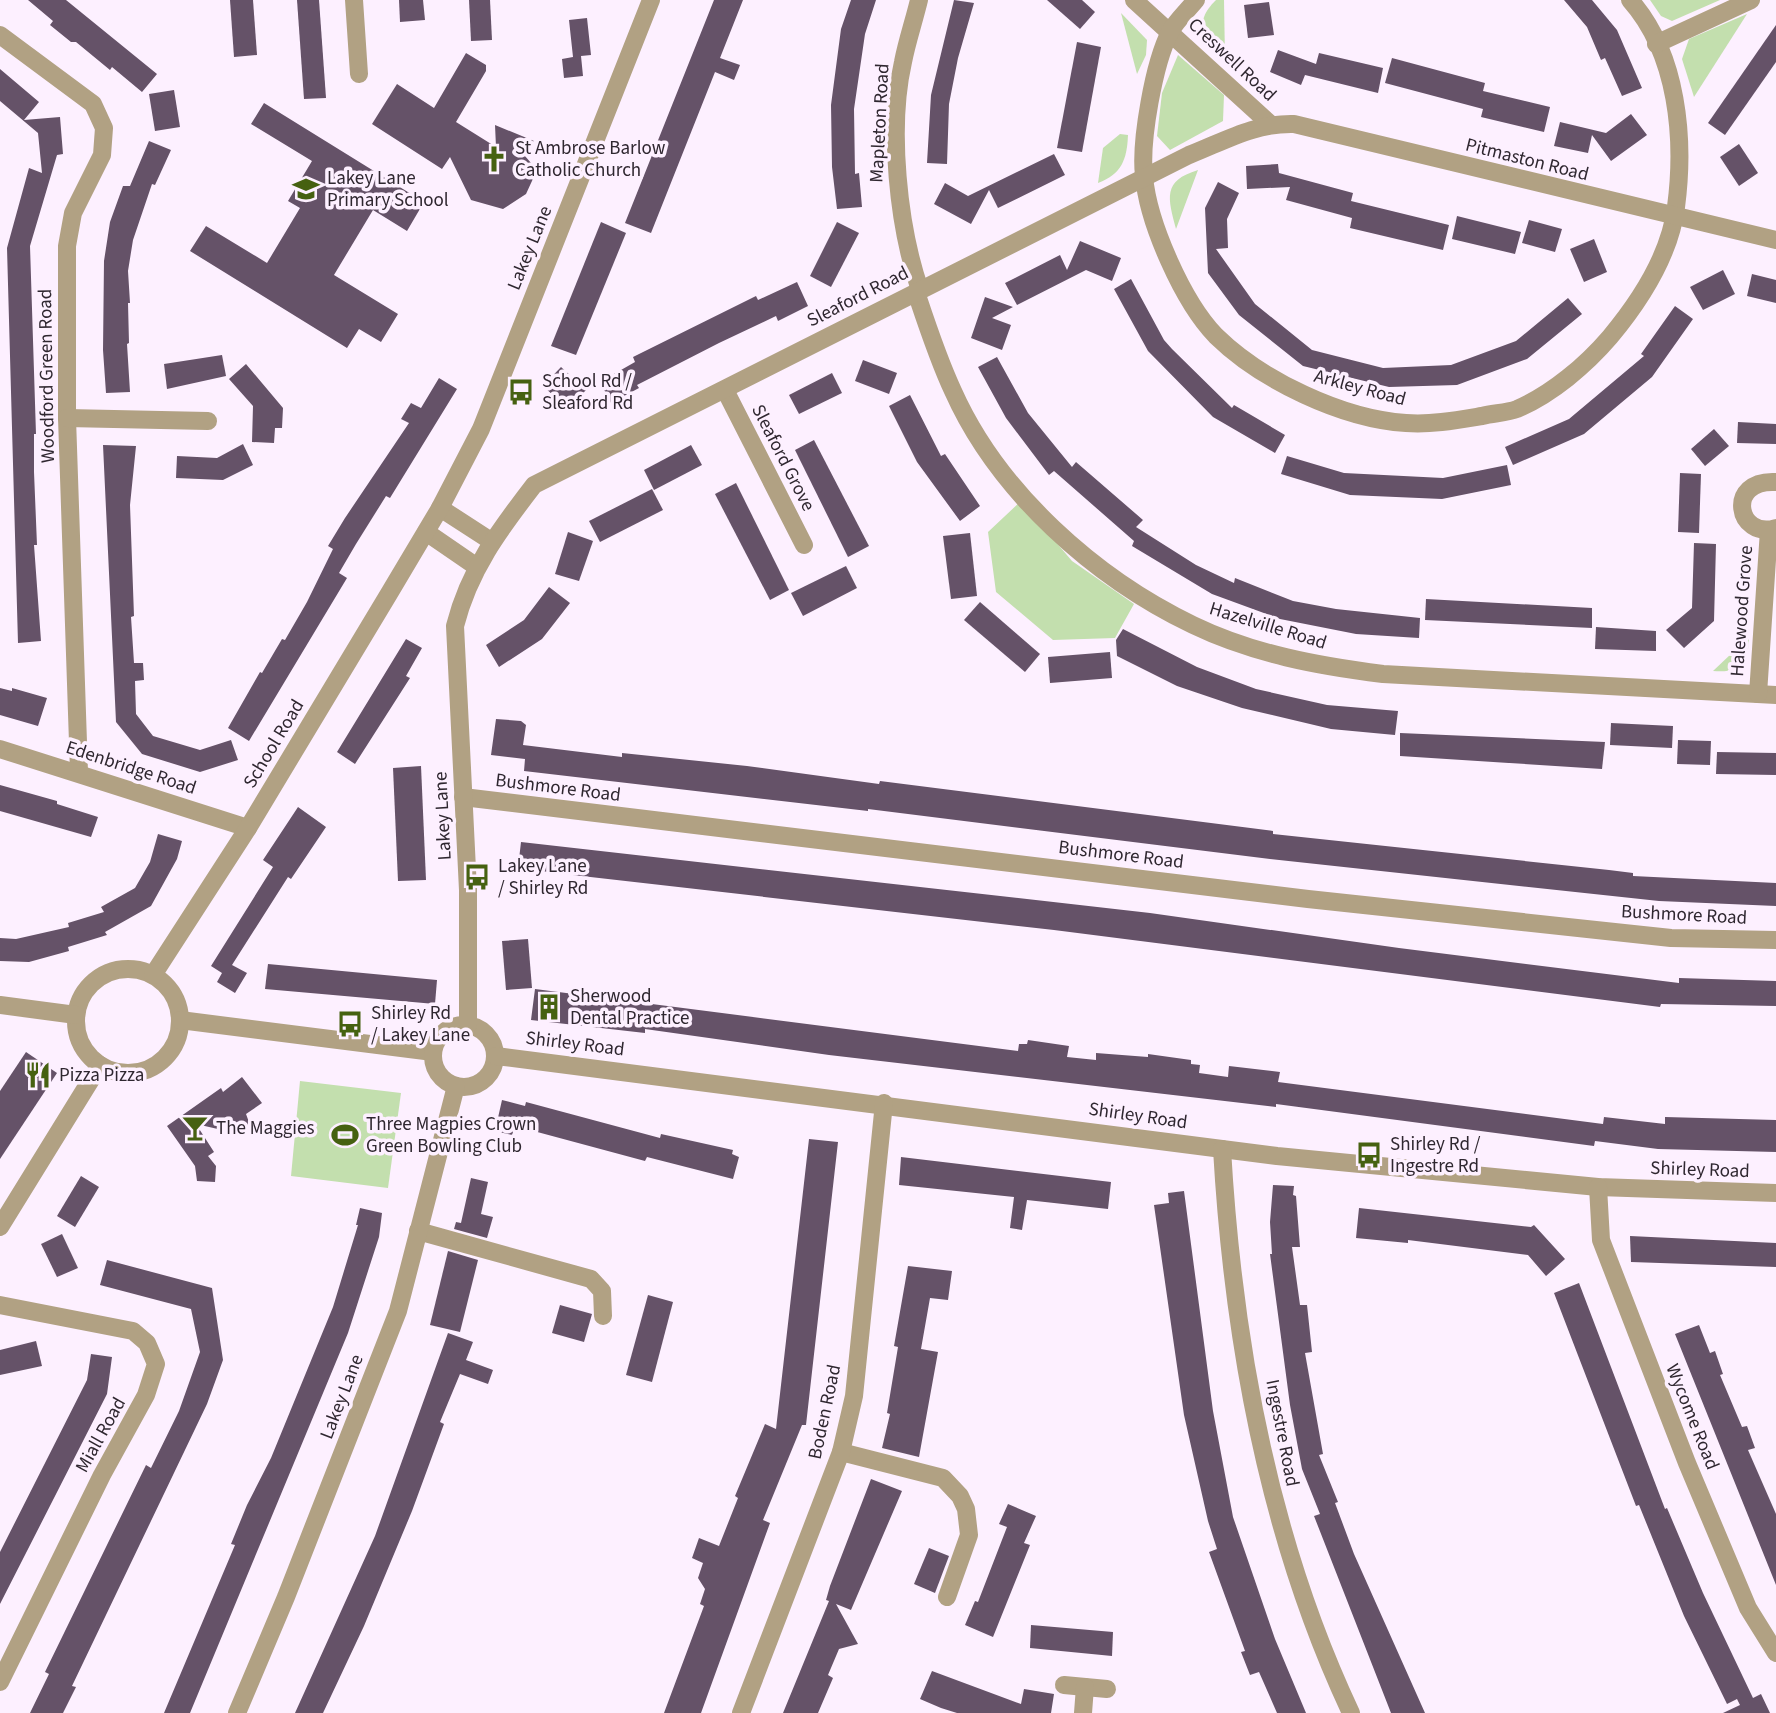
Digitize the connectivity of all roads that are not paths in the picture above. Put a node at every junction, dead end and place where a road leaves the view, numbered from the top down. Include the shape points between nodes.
1 (354, 0) edge
2 (651, 0) edge
3 (919, 0) edge
4 (1134, 0) edge
5 (1196, 0) edge
6 (1630, 0) edge
7 (1751, 0) edge
8 (1170, 32) junction
9 (0, 35) edge
10 (1656, 44) junction
11 (359, 74) dead end
12 (1269, 124) junction
13 (1144, 177) junction
14 (1675, 216) junction
15 (1776, 240) edge
16 (918, 290) junction
17 (725, 390) junction
18 (67, 418) junction
19 (208, 421) dead end
20 (1776, 482) edge
21 (440, 508) junction
22 (1772, 529) edge
23 (426, 532) junction
24 (491, 541) junction
25 (804, 545) dead end
26 (477, 567) junction
27 (1758, 694) junction
28 (1776, 695) edge
29 (0, 749) edge
30 (79, 772) junction
31 (463, 797) junction
32 (248, 828) junction
33 (1776, 940) edge
34 (153, 975) junction
35 (0, 1005) edge
36 (76, 1015) junction
37 (180, 1020) junction
38 (468, 1025) junction
39 (433, 1052) junction
40 (496, 1056) junction
41 (100, 1065) junction
42 (456, 1086) junction
43 (884, 1103) junction
44 (1222, 1149) junction
45 (1598, 1187) junction
46 (1776, 1194) edge
47 (0, 1227) edge
48 (418, 1231) junction
49 (0, 1305) edge
50 (603, 1316) dead end
51 (841, 1452) junction
52 (947, 1597) dead end
53 (1776, 1653) edge
54 (0, 1682) edge
55 (1064, 1685) dead end
56 (1084, 1687) junction
57 (1107, 1689) dead end
58 (237, 1713) edge
59 (741, 1713) edge
60 (1083, 1713) edge
61 (1351, 1713) edge

1 - 11 street
2 - 21 street, Lakey Lane via 481,429
3 - 16 street, Mapleton Road via 902,65 897,185
4 - 8 street, Creswell Road
5 - 8 street, Arkley Road
6 - 10 street, Arkley Road
7 - 10 street
8 - 12 street, Creswell Road
8 - 13 street, Arkley Road via 1149,103
9 - 18 street, Woodford Green Road via 93,104 104,128 102,155 72,213 67,246
10 - 14 street, Arkley Road via 1671,80 1680,126 1682,165
12 - 13 street, Sleaford Road via 1235,134
12 - 14 street, Pitmaston Road via 1294,124
13 - 14 street, Arkley Road via 1161,241 1215,335 1256,370 1304,395 1405,423 1461,420 1517,409 1568,378 1630,313 1651,277
13 - 16 street, Sleaford Road
14 - 15 street, Pitmaston Road
16 - 17 street, Sleaford Road
16 - 27 street, Hazelville Road via 953,393 1006,476 1078,550 1142,597 1194,625 1262,651 1325,667
17 - 24 street, Sleaford Road via 534,485
17 - 25 street, Sleaford Grove
18 - 19 street
18 - 30 street, Woodford Green Road
20 - 22 street, Halewood Grove via 1756,483 1746,490 1742,501 1749,524
21 - 23 street, Lakey Lane
21 - 24 street
22 - 27 street, Halewood Grove
23 - 26 street
23 - 32 street, School Road
24 - 26 street, Lakey Lane
26 - 31 street, Lakey Lane via 455,626
27 - 28 street, Hazelville Road
29 - 30 street, Edenbridge Road
30 - 32 street, Edenbridge Road
31 - 33 street, Bushmore Road via 1322,900 1671,938
31 - 38 street, Lakey Lane
32 - 34 street, School Road
34 - 36 street via 129,969 111,971 86,989
34 - 37 street via 176,1000
35 - 36 street
36 - 41 street via 82,1045
37 - 39 street
37 - 41 street via 174,1046 153,1067 127,1073
38 - 39 street via 449,1028
38 - 40 street via 491,1039
39 - 42 street via 436,1069 447,1083
40 - 42 street via 483,1081
40 - 43 street, Shirley Road
41 - 47 street
42 - 48 street, Lakey Lane
43 - 44 street, Shirley Road
43 - 51 street, Boden Road via 854,1396
44 - 45 street, Shirley Road
44 - 61 street, Ingestre Road via 1235,1287 1273,1497 1326,1661
45 - 46 street, Shirley Road
45 - 53 street, Wycome Road via 1601,1240 1748,1608
48 - 50 street via 591,1279 602,1291
48 - 58 street, Lakey Lane via 398,1311
49 - 54 street, Miall Road via 133,1331 147,1343 156,1364 146,1395
51 - 52 street via 943,1478 960,1496 969,1535
51 - 59 street, Boden Road
55 - 56 street
56 - 57 street
56 - 60 street

